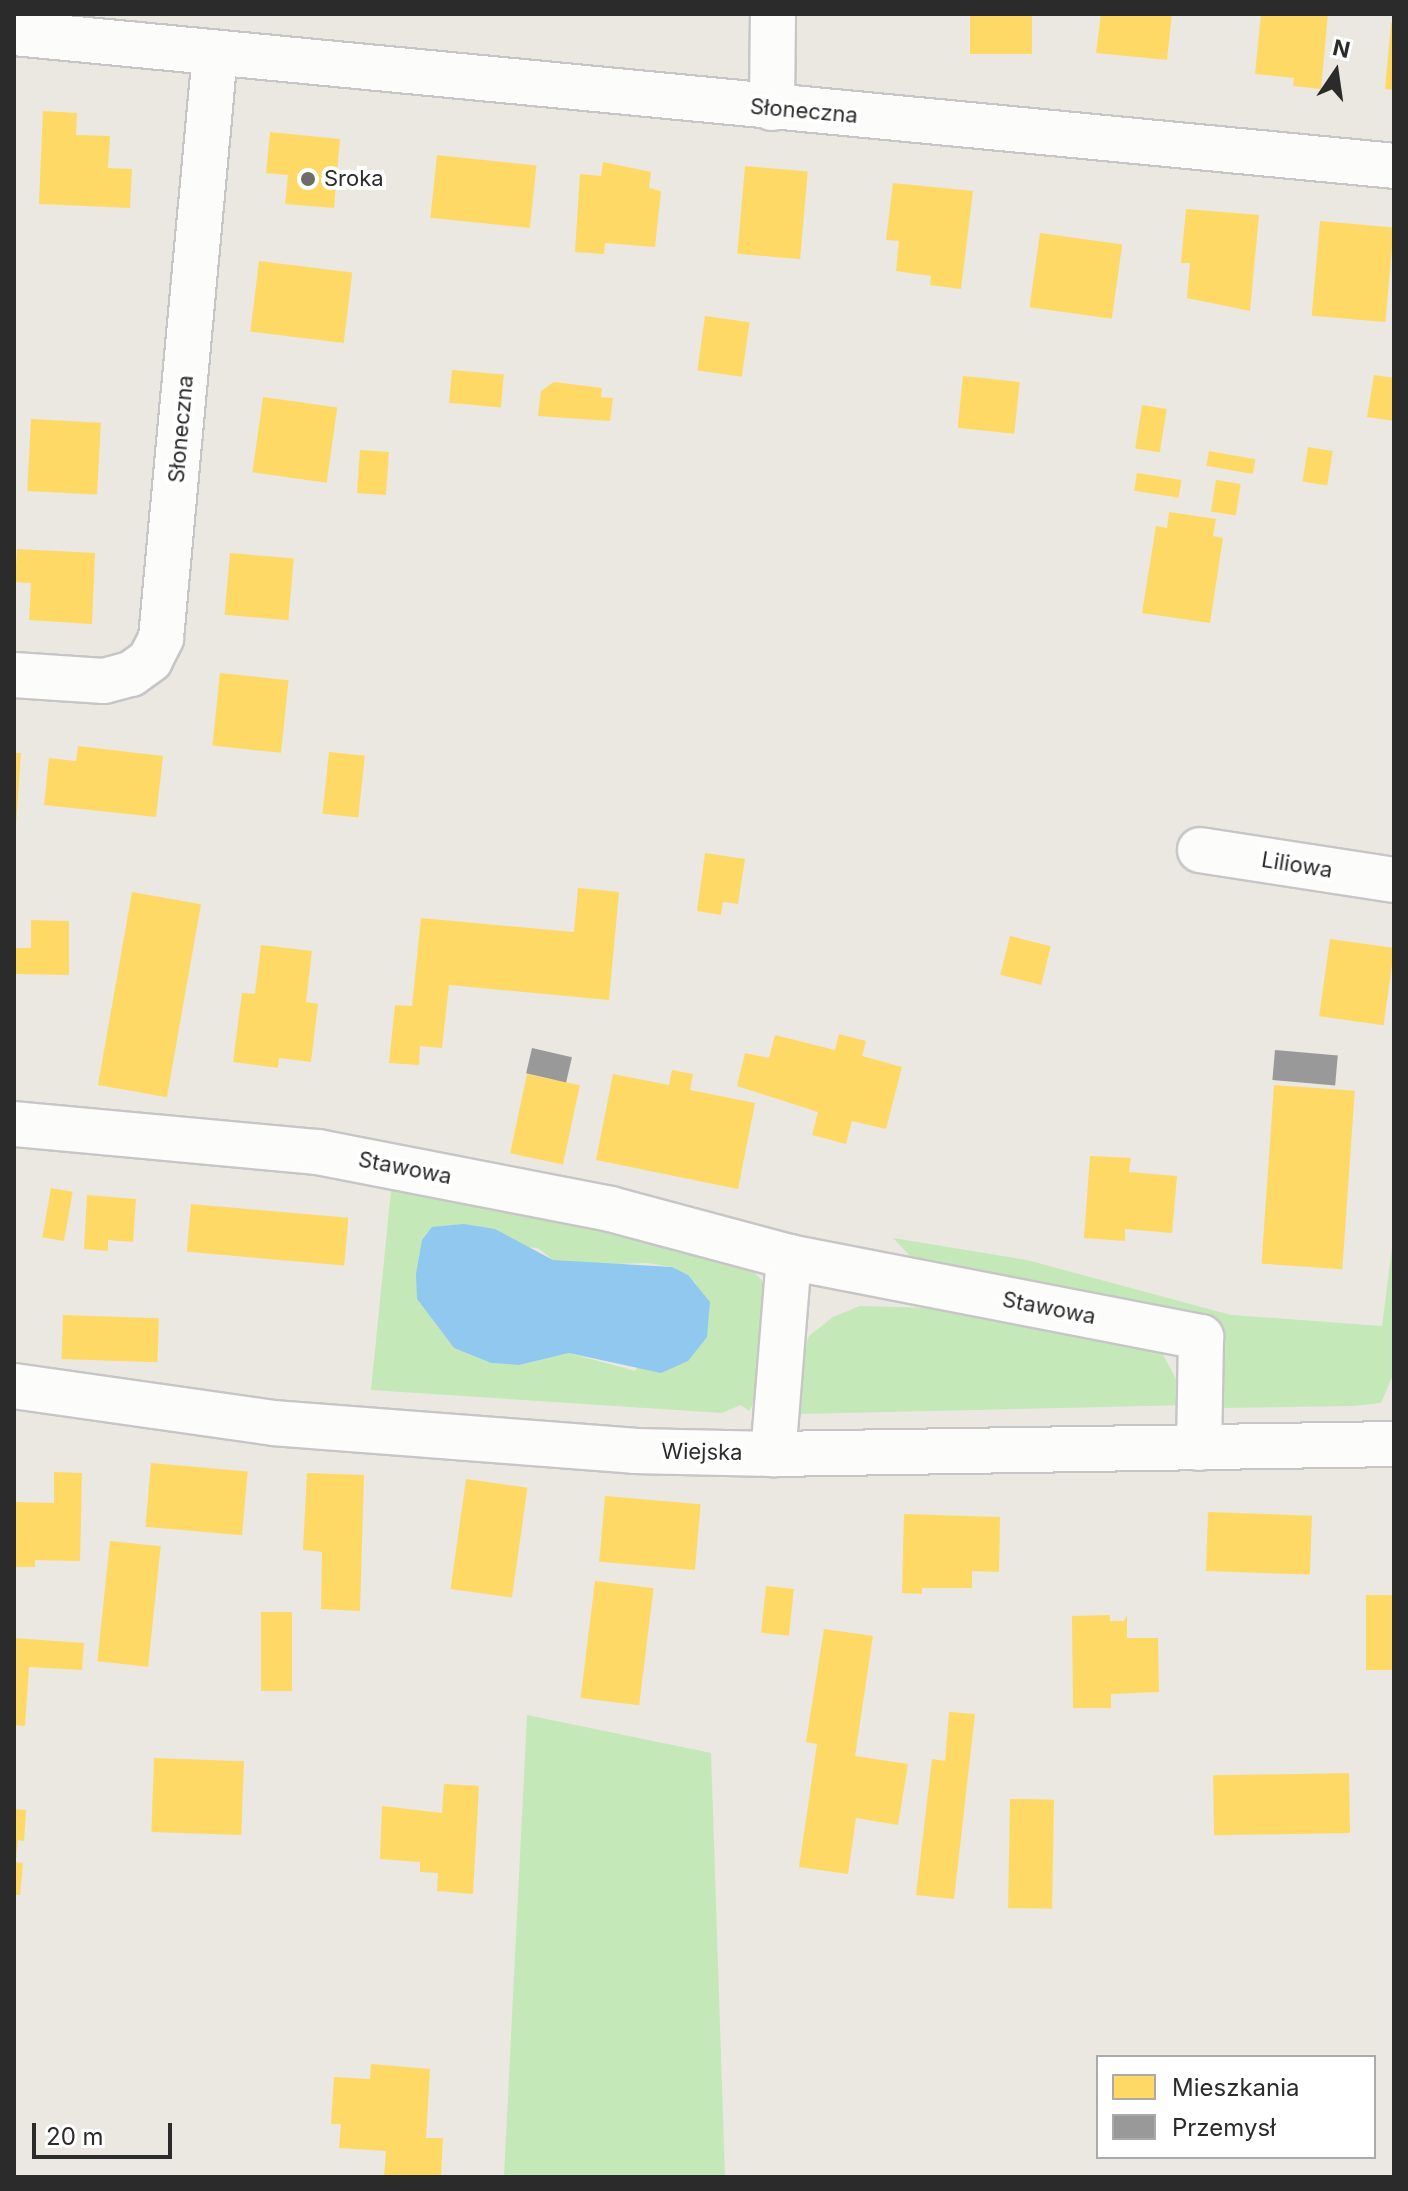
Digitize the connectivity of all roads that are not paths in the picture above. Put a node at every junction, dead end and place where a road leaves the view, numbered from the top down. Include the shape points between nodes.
1 (773, 14) edge
2 (14, 33) edge
3 (215, 54) junction
4 (772, 108) junction
5 (1394, 166) edge
6 (14, 675) edge
7 (1200, 850) dead end
8 (1394, 880) edge
9 (14, 1124) edge
10 (789, 1257) junction
11 (14, 1386) edge
12 (1394, 1444) edge
13 (1199, 1448) junction
14 (773, 1454) junction

1 - 4 street
2 - 3 street, Słoneczna
3 - 4 street, Słoneczna
3 - 6 street, Słoneczna via 161,638 150,660 131,674 104,681
4 - 5 street, Słoneczna
7 - 8 street, Liliowa
9 - 10 street, Stawowa via 332,1154 610,1209
10 - 13 street, Stawowa via 1201,1337
10 - 14 street
11 - 14 street, Wiejska via 273,1423 634,1451
12 - 13 street, Wiejska
13 - 14 street, Wiejska

